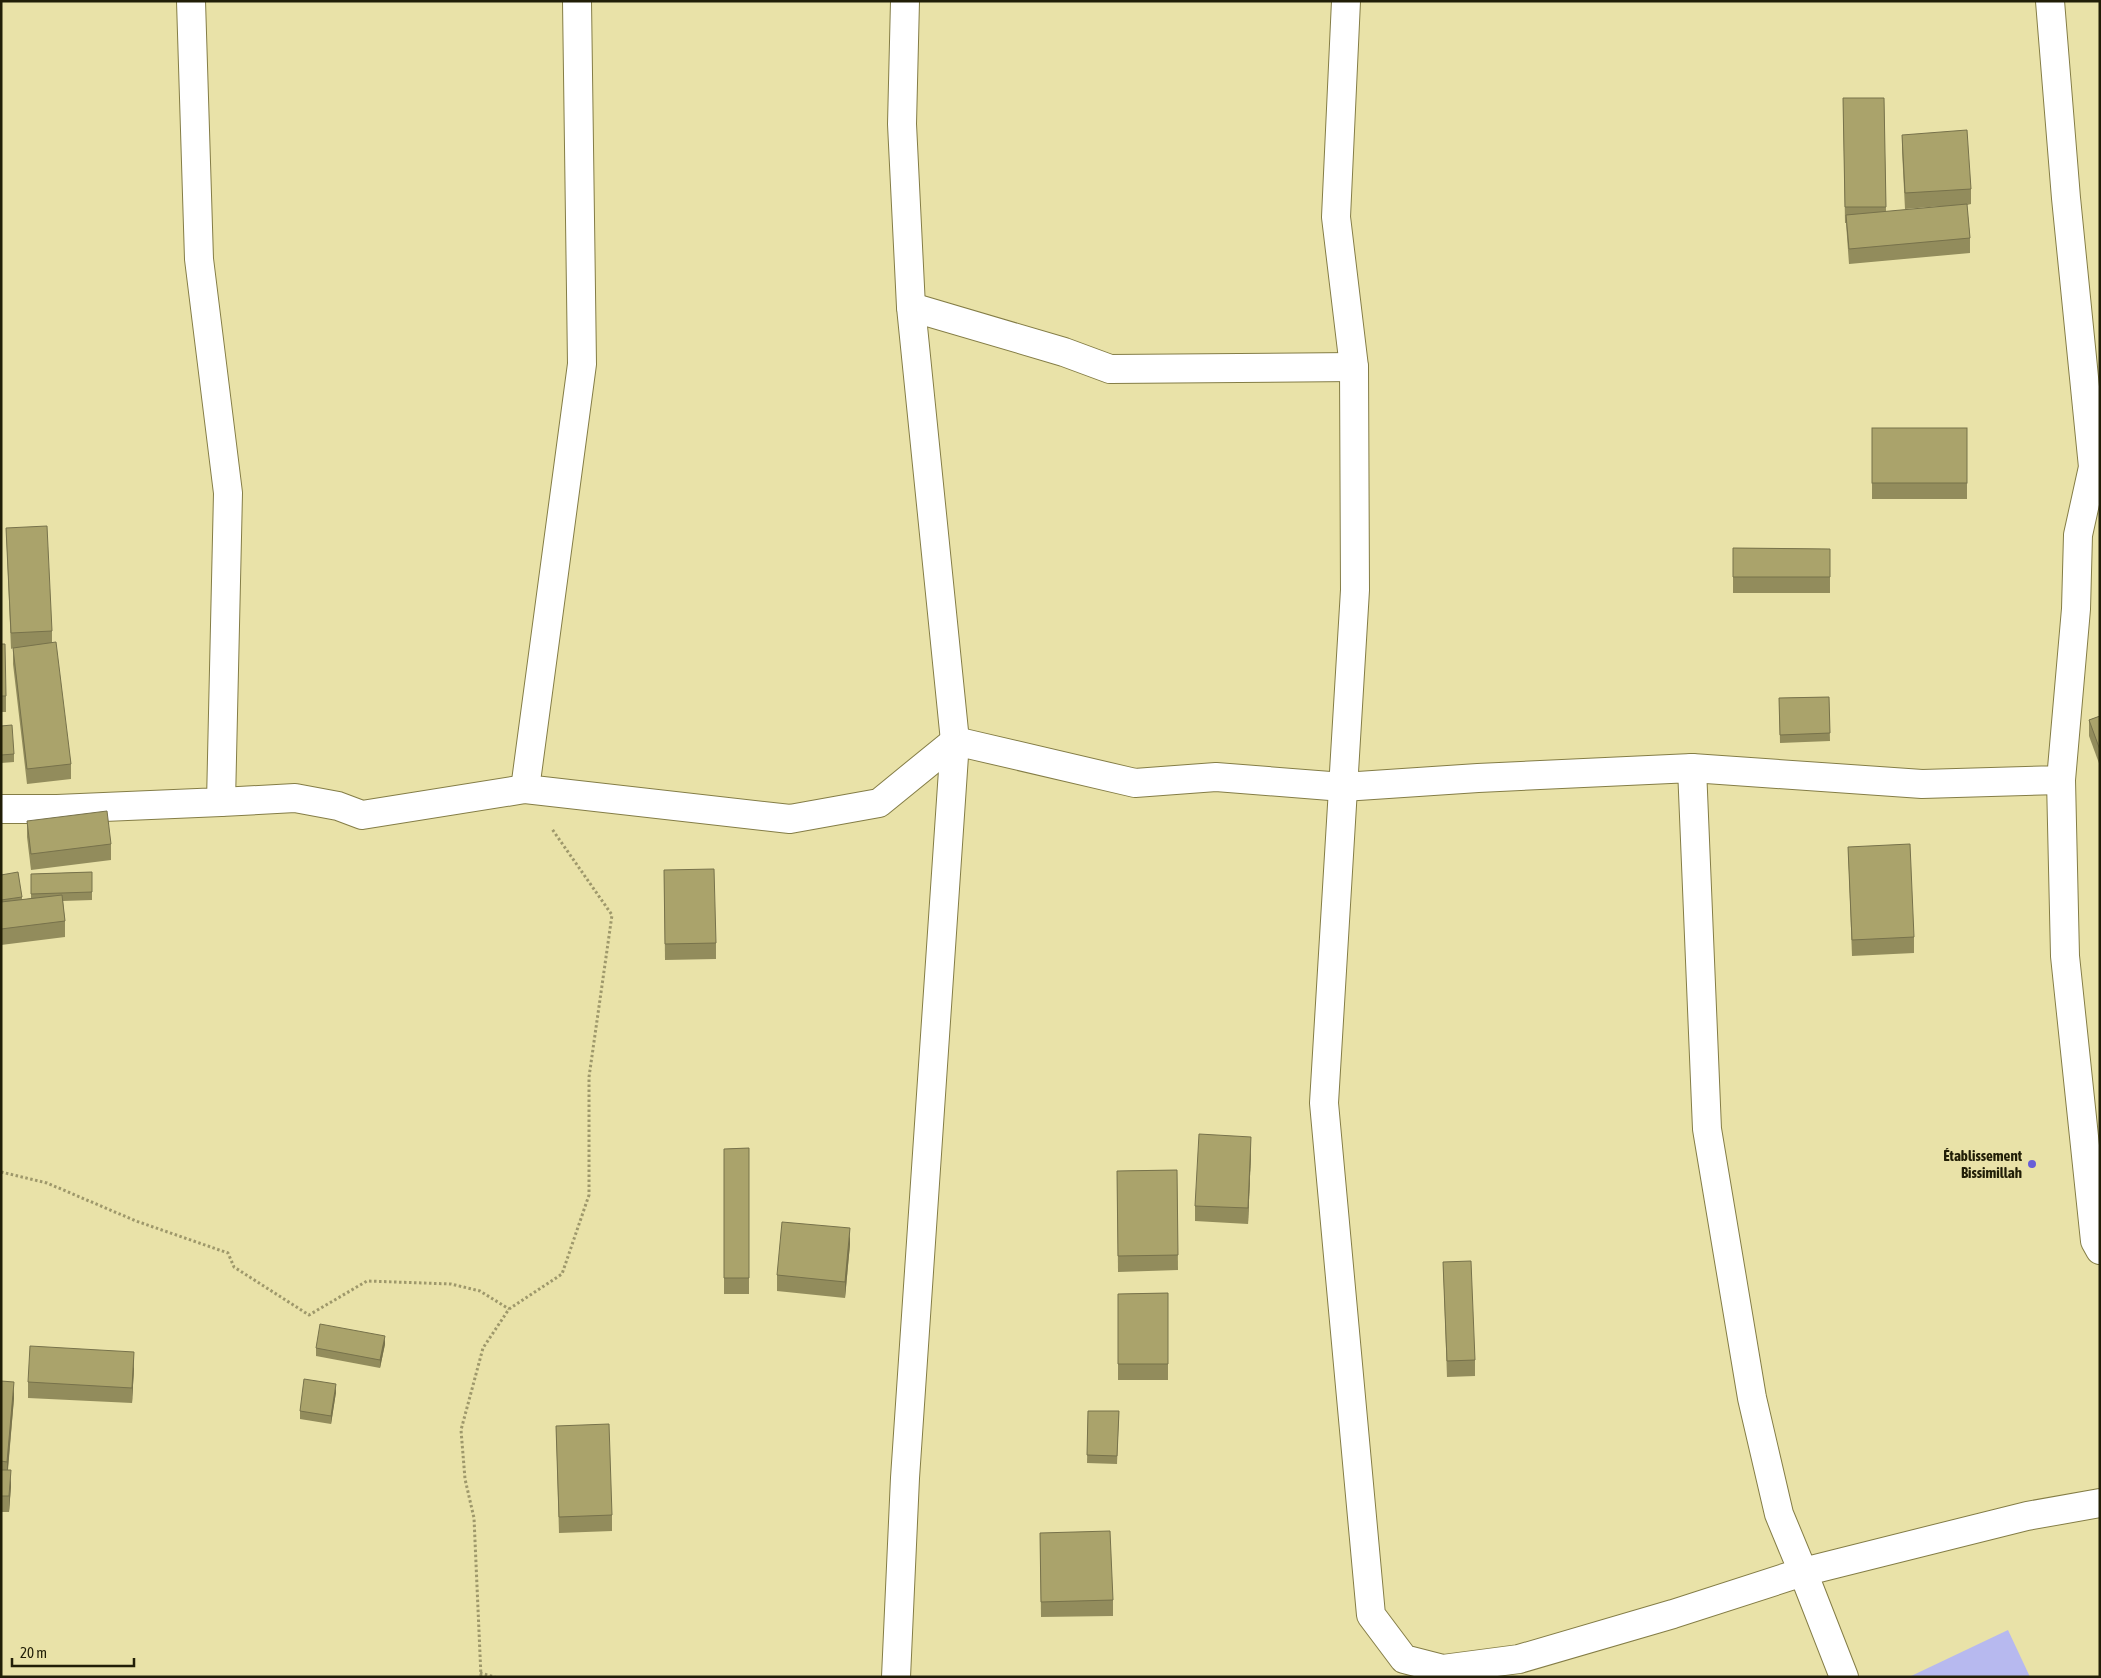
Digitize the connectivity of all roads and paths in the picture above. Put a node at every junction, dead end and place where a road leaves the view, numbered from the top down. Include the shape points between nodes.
1 (191, 1) edge
2 (577, 1) edge
3 (905, 1) edge
4 (1346, 1) edge
5 (2050, 1) edge
6 (910, 307) junction
7 (1354, 367) junction
8 (955, 741) junction
9 (1692, 768) junction
10 (2061, 780) junction
11 (1343, 787) junction
12 (524, 789) junction
13 (221, 802) junction
14 (1, 809) edge
15 (1, 1172) edge
16 (2100, 1250) edge
17 (510, 1309) junction
18 (2100, 1503) edge
19 (1803, 1572) junction
20 (481, 1675) edge
21 (495, 1677) edge
22 (896, 1677) edge
23 (1844, 1677) edge

1 - 13 street via 199,259 228,493
2 - 12 street via 582,364
3 - 6 street via 902,124
4 - 7 street via 1336,216
5 - 10 street via 2093,468 2078,535 2076,609
6 - 7 street via 1064,352 1110,369
6 - 8 street
7 - 11 street via 1355,590
8 - 11 street via 1135,783 1216,777
8 - 12 street via 879,803 790,819
8 - 22 street via 905,1478
9 - 10 street via 1922,784
9 - 11 street
9 - 19 street via 1707,1129 1752,1398 1779,1514
10 - 16 street via 2065,956 2095,1241
11 - 19 street via 1324,1103 1371,1615 1404,1659 1443,1669 1520,1659
12 - 13 street via 362,815 338,806 295,798
12 - 17 path via 612,915 589,1077 589,1195 562,1274
13 - 14 street
15 - 17 path via 47,1183 136,1221 228,1253 234,1267 309,1315 367,1281 451,1284 480,1291
17 - 20 path via 483,1348 461,1430 465,1480 474,1518
18 - 19 street via 2027,1516
19 - 23 street
20 - 21 path

